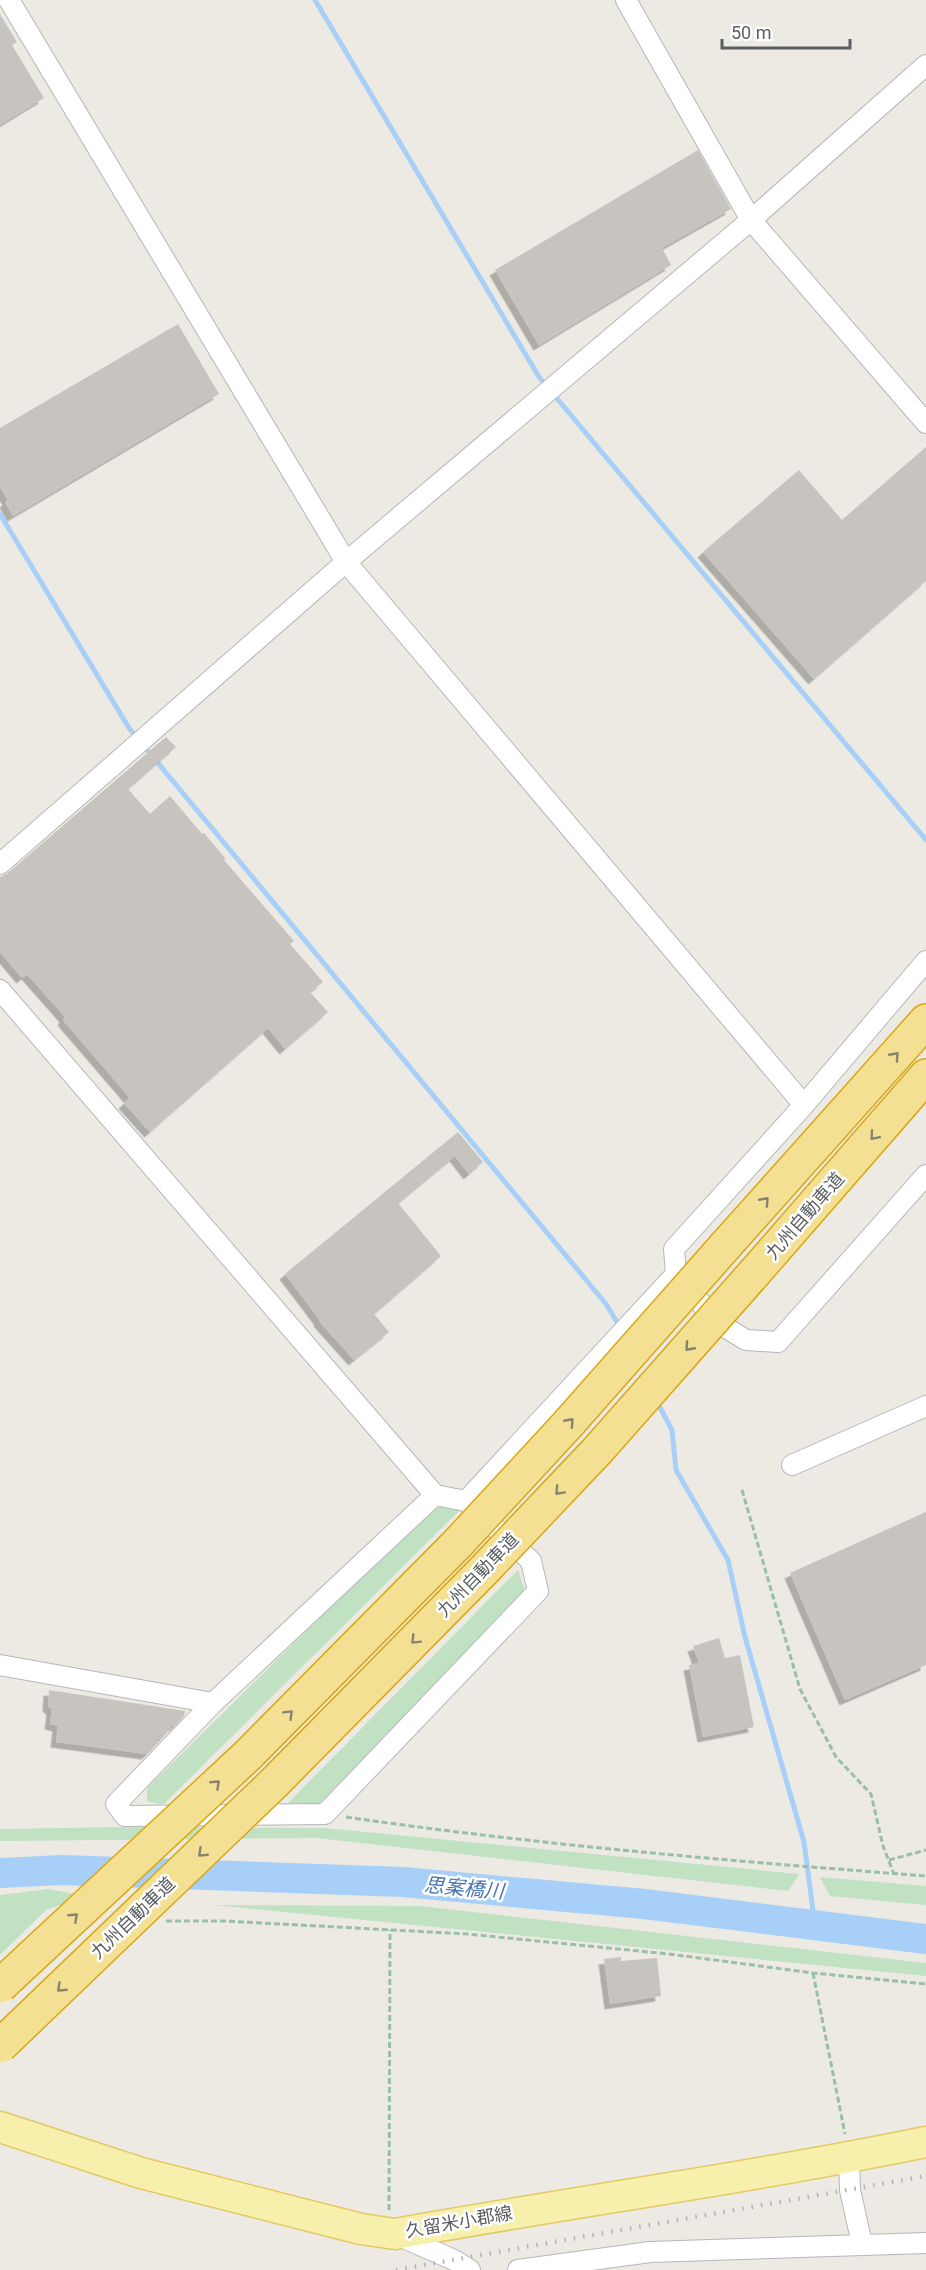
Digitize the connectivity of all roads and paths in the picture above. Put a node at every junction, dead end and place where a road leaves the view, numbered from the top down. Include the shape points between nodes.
1 (9, 0) edge
2 (626, 0) edge
3 (926, 65) edge
4 (751, 220) junction
5 (926, 423) edge
6 (346, 562) junction
7 (0, 864) edge
8 (926, 961) edge
9 (0, 990) edge
10 (926, 1021) edge
11 (926, 1076) edge
12 (804, 1105) junction
13 (926, 1175) edge
14 (676, 1274) junction
15 (926, 1406) edge
16 (792, 1465) dead end
17 (742, 1490) dead end
18 (435, 1495) junction
19 (466, 1501) junction
20 (0, 1665) edge
21 (213, 1703) junction
22 (325, 1814) junction
23 (926, 1850) edge
24 (889, 1860) junction
25 (894, 1874) junction
26 (926, 1876) edge
27 (165, 1921) dead end
28 (390, 1930) junction
29 (813, 1973) junction
30 (926, 1984) edge
31 (0, 1986) edge
32 (0, 2046) edge
33 (0, 2127) edge
34 (926, 2142) edge
35 (849, 2157) junction
36 (392, 2234) junction
37 (926, 2243) edge
38 (861, 2244) junction
39 (569, 2266) edge
40 (470, 2270) edge
41 (518, 2270) edge

1 - 6 street
2 - 4 street
3 - 4 street
4 - 5 street
4 - 6 street
6 - 7 street
6 - 12 street
8 - 12 street
9 - 18 street
31 -> 10 highway, 九州自動車道, bridge via 248,1755 459,1542
11 -> 32 highway, 九州自動車道, bridge via 597,1451 485,1569 274,1783
12 - 14 street via 674,1249
13 - 14 street via 778,1342 746,1340 718,1323
14 - 19 street
15 - 16 street
17 - 24 path via 800,1689 836,1757 871,1794
18 - 19 street
18 - 21 street
19 - 22 street via 531,1561 538,1591
20 - 21 street
21 - 22 street via 116,1804 124,1816
22 - 25 path via 575,1846
23 - 24 path
24 - 25 path
25 - 26 path
27 - 28 path
28 - 29 path via 657,1953
28 - 36 path
29 - 30 path
29 - 35 path
33 - 36 main road, 久留米小郡線 via 141,2173
34 - 35 main road, 久留米小郡線
35 - 36 main road, 久留米小郡線
35 - 38 street via 850,2190
36 - 40 street
37 - 38 street
38 - 39 street via 650,2252
39 - 41 street

